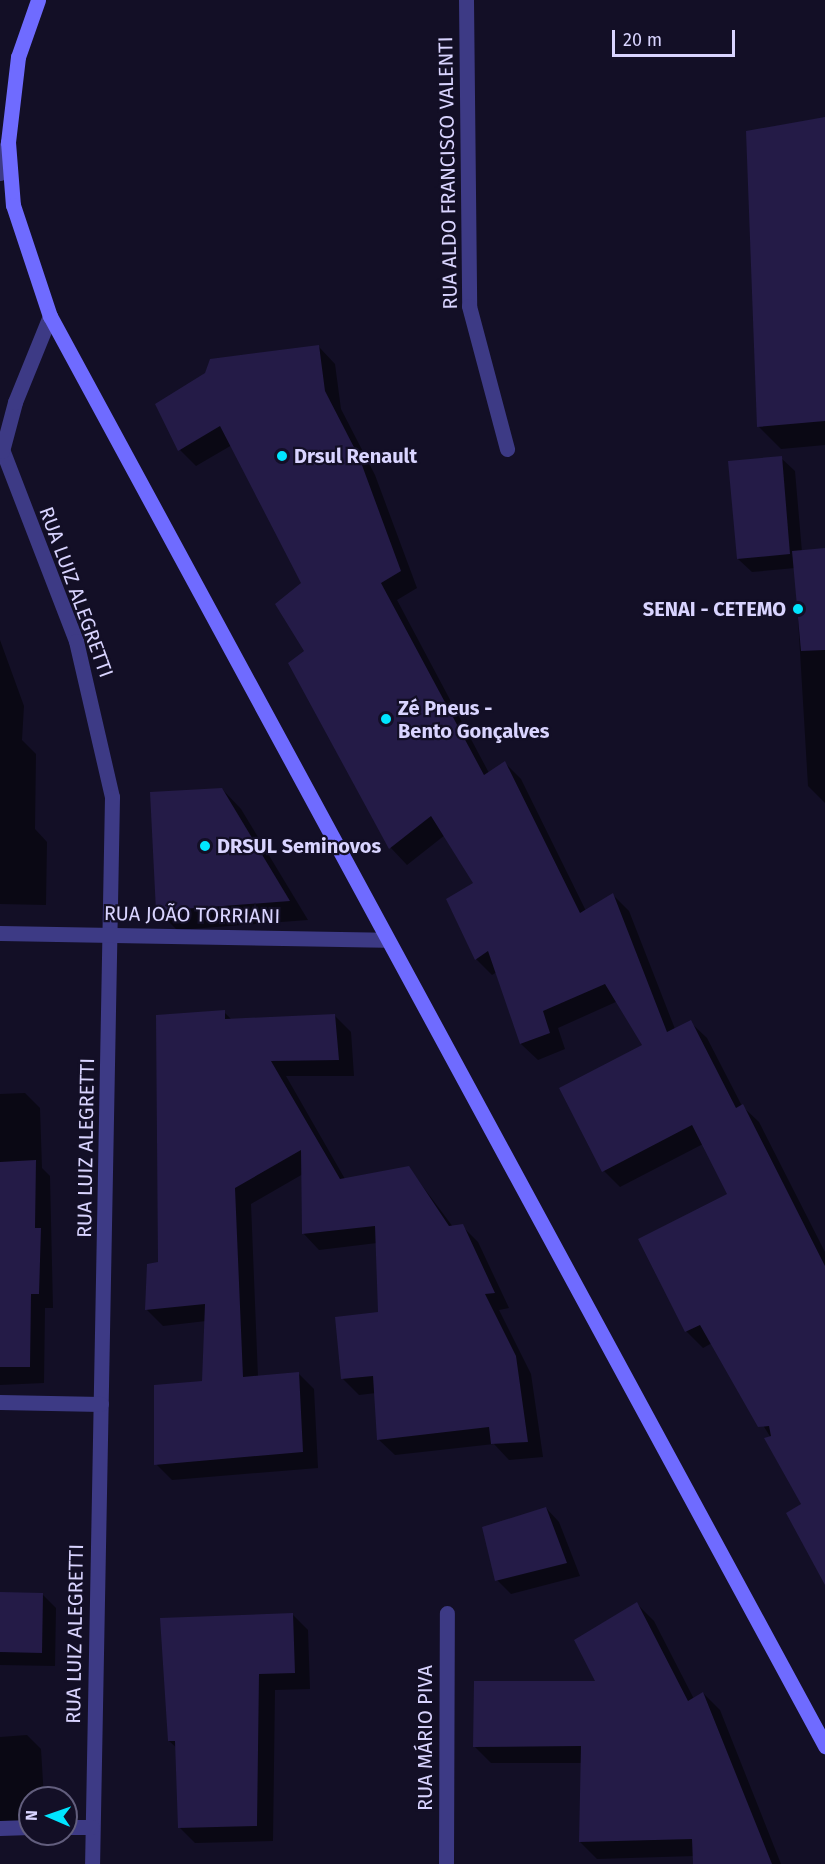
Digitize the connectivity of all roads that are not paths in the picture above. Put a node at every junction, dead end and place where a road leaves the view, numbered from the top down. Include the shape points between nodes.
1 (38, 0) edge
2 (466, 0) edge
3 (8, 142) junction
4 (0, 173) edge
5 (50, 316) junction
6 (1, 447) edge
7 (507, 449) dead end
8 (0, 933) edge
9 (112, 934) junction
10 (384, 940) junction
11 (0, 1402) edge
12 (101, 1404) junction
13 (447, 1613) dead end
14 (825, 1746) edge
15 (18, 1827) edge
16 (78, 1827) edge
17 (92, 1827) junction
18 (0, 1828) edge
19 (92, 1864) edge
20 (446, 1864) edge

1 - 3 main road via 18,57
2 - 7 street, RUA ALDO FRANCISCO VALENTI via 469,306
3 - 4 street
3 - 5 main road via 13,205
5 - 6 street
5 - 10 main road
6 - 9 street, RUA LUIZ ALEGRETTI via 76,641 96,711 112,797
8 - 9 street, RUA JOÃO TORRIANI
9 - 10 street, RUA JOÃO TORRIANI
9 - 12 street, RUA LUIZ ALEGRETTI
10 - 14 main road
11 - 12 street
12 - 17 street, RUA LUIZ ALEGRETTI
13 - 20 street, RUA MÁRIO PIVA
15 - 18 street
16 - 17 street
17 - 19 street, RUA LUIZ ALEGRETTI

